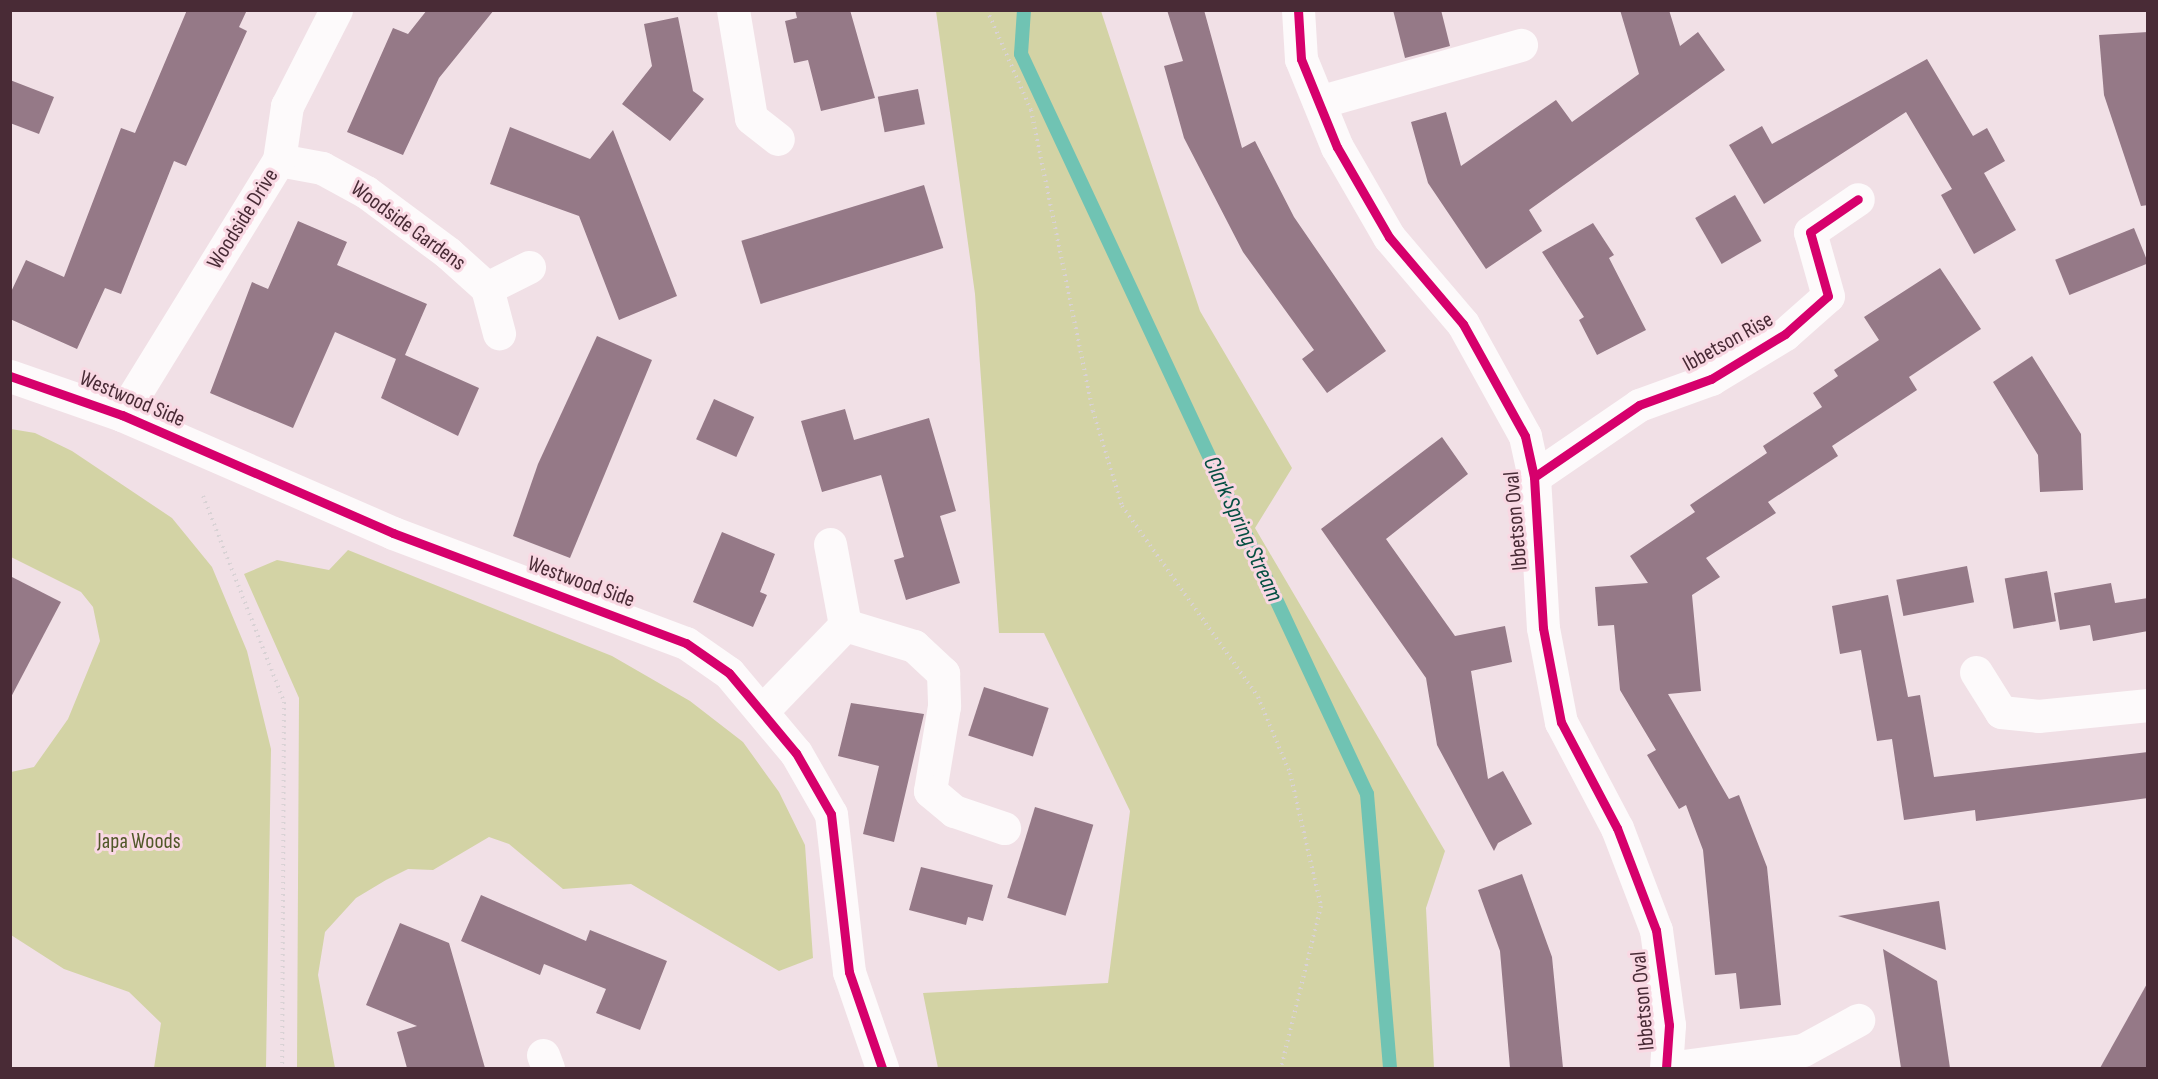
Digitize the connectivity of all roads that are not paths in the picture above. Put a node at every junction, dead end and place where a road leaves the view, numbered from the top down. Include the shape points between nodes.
1 (336, 10) edge
2 (733, 10) edge
3 (1299, 10) edge
4 (1521, 45) dead end
5 (1319, 102) junction
6 (778, 139) dead end
7 (279, 160) junction
8 (1858, 199) dead end
9 (529, 267) dead end
10 (487, 288) junction
11 (499, 333) dead end
12 (10, 376) edge
13 (122, 415) junction
14 (1534, 477) junction
15 (830, 544) dead end
16 (845, 625) junction
17 (1976, 672) dead end
18 (2148, 705) edge
19 (764, 709) junction
20 (1004, 828) dead end
21 (1858, 1020) dead end
22 (882, 1068) edge
23 (1667, 1068) edge

1 - 7 street, Woodside Drive via 287,106
2 - 6 street via 751,117
3 - 5 street, Ibbetson Oval via 1301,59
4 - 5 street
5 - 14 street, Ibbetson Oval via 1336,147 1389,237 1463,324 1525,436
7 - 10 street, Woodside Gardens via 322,168 366,192
7 - 13 street, Woodside Drive
8 - 14 street, Ibbetson Rise via 1810,232 1828,296 1785,334 1711,379 1639,405
9 - 10 street
10 - 11 street, Woodside Gardens
12 - 13 street, Westwood Side
13 - 19 street, Westwood Side via 393,533 686,643 729,673
14 - 23 street, Ibbetson Oval via 1543,628 1561,722 1617,828 1656,930 1669,1025
15 - 16 street
16 - 19 street
16 - 20 street via 914,646 943,673 944,706 930,791 954,811
17 - 18 street via 2001,712 2049,716
19 - 22 street, Westwood Side via 831,814 849,972
21 - 23 street via 1803,1050

